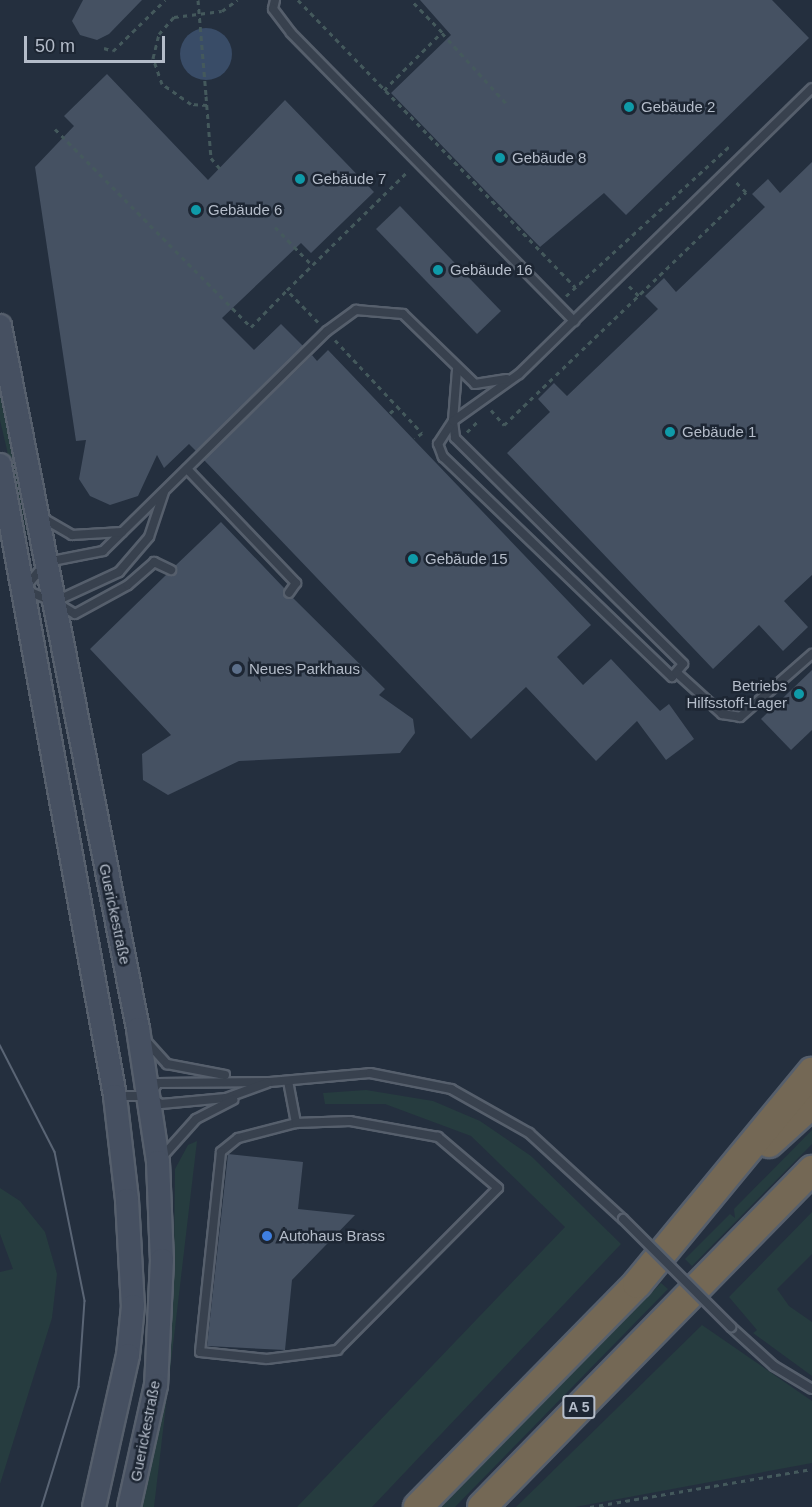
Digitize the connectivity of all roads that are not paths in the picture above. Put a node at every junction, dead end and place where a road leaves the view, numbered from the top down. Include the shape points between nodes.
1 (275, 0) edge
2 (812, 88) edge
3 (574, 321) junction
4 (0, 326) edge
5 (457, 370) junction
6 (519, 374) junction
7 (453, 421) junction
8 (0, 465) edge
9 (187, 469) junction
10 (164, 492) junction
11 (35, 512) junction
12 (122, 532) junction
13 (47, 562) junction
14 (171, 570) dead end
15 (24, 589) junction
16 (289, 593) dead end
17 (54, 602) junction
18 (812, 654) edge
19 (677, 673) junction
20 (138, 1029) junction
21 (812, 1065) edge
22 (288, 1081) junction
23 (270, 1082) junction
24 (806, 1089) edge
25 (115, 1095) junction
26 (149, 1096) junction
27 (296, 1123) junction
28 (158, 1162) junction
29 (812, 1170) edge
30 (812, 1389) edge
31 (94, 1507) edge
32 (129, 1507) edge
33 (418, 1507) edge
34 (482, 1507) edge

1 - 3 lane via 273,9 282,22
2 - 3 lane
3 - 6 lane
4 - 11 main road, Guerickestraße
5 - 6 lane via 475,384 489,386
5 - 7 lane
5 - 9 lane via 403,314 356,310 327,331
6 - 7 lane
7 - 19 lane via 454,438 683,664
7 - 19 lane via 438,444 443,457 667,677
8 - 15 main road, Guerickestraße
9 - 10 lane
9 - 16 lane via 296,583
10 - 12 lane
10 - 17 lane via 149,537 119,572
11 - 12 lane via 72,535
11 - 13 main road, Guerickestraße
12 - 13 lane via 103,550
13 - 15 lane
13 - 17 main road, Guerickestraße
14 - 17 lane via 154,562 128,585 75,614
15 - 17 lane
15 - 25 main road, Guerickestraße
17 - 20 main road, Guerickestraße
18 - 19 lane via 740,717 722,714
20 - 23 lane via 167,1064
20 - 26 main road, Guerickestraße
21 - 24 highway
22 - 23 lane
22 - 27 lane
22 - 30 lane, bridge via 370,1073 451,1089 529,1133 774,1366
23 - 26 lane via 226,1098 161,1104
23 - 26 lane via 158,1083
23 - 28 lane via 196,1119
24 - 33 highway via 637,1284
25 - 26 lane
25 - 31 main road, Guerickestraße via 133,1306 118,1418
26 - 28 main road, Guerickestraße
27 - 27 lane via 238,1138 221,1152 200,1352 267,1359 337,1350 498,1188 438,1137 350,1121
28 - 32 main road, Guerickestraße via 162,1260 156,1385
29 - 34 highway, A 5

